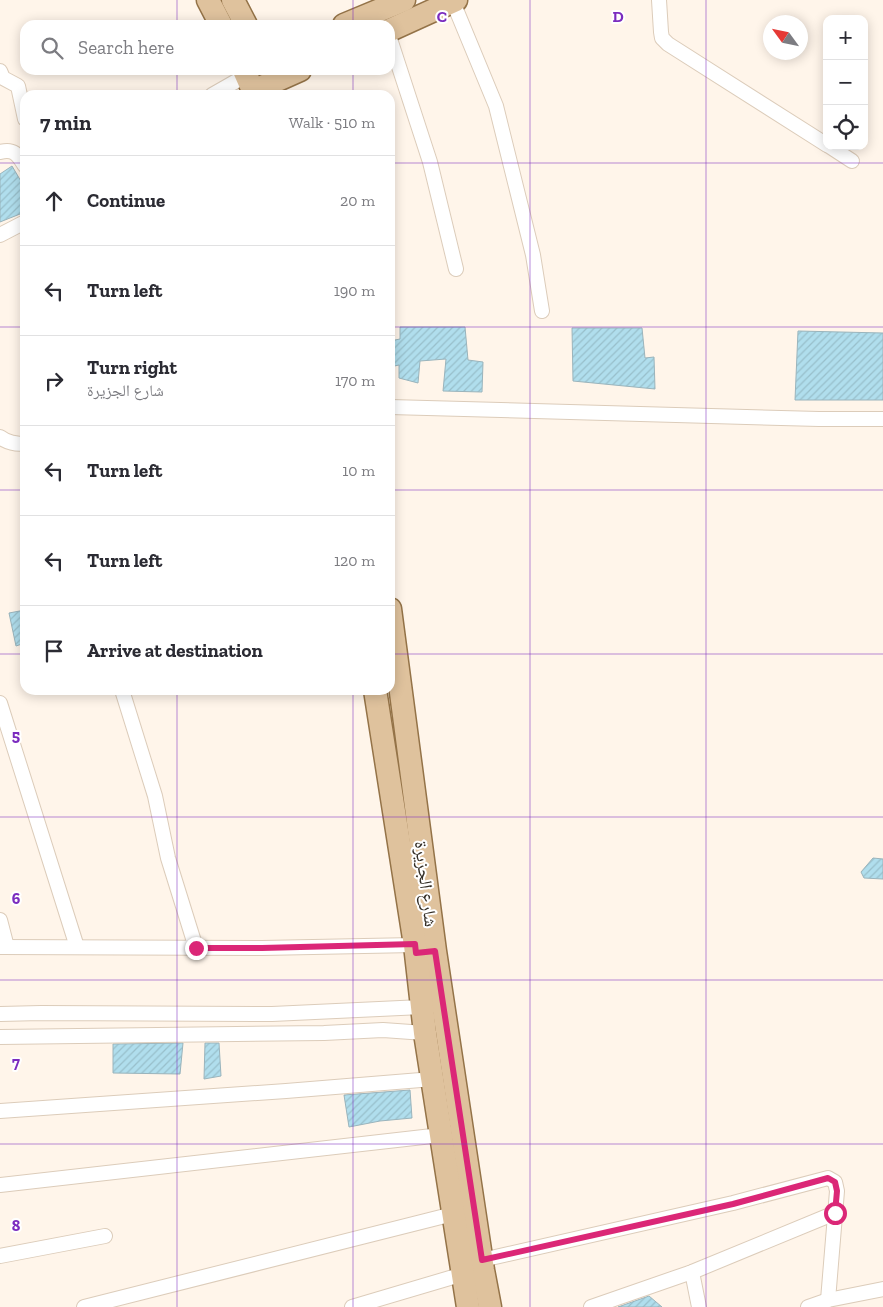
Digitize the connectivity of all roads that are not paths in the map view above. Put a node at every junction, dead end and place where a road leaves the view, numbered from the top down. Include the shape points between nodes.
1 (208, 0) edge
2 (233, 0) edge
3 (404, 0) edge
4 (659, 0) edge
5 (455, 1) edge
6 (218, 20) edge
7 (243, 20) edge
8 (356, 20) edge
9 (395, 28) edge
10 (395, 54) edge
11 (0, 71) edge
12 (285, 75) edge
13 (260, 83) edge
14 (232, 90) edge
15 (20, 95) edge
16 (823, 142) edge
17 (836, 150) edge
18 (0, 152) edge
19 (20, 155) edge
20 (852, 161) dead end
21 (20, 225) edge
22 (0, 235) edge
23 (456, 269) dead end
24 (542, 311) dead end
25 (395, 407) edge
26 (883, 419) edge
27 (0, 437) edge
28 (20, 444) edge
29 (395, 661) edge
30 (124, 695) edge
31 (376, 695) edge
32 (0, 702) edge
33 (0, 920) edge
34 (422, 942) junction
35 (4, 947) edge
36 (77, 947) junction
37 (196, 948) junction
38 (422, 1007) junction
39 (0, 1014) edge
40 (425, 1033) junction
41 (0, 1037) edge
42 (433, 1079) junction
43 (0, 1111) edge
44 (441, 1135) junction
45 (0, 1184) edge
46 (835, 1213) junction
47 (453, 1214) junction
48 (105, 1236) dead end
49 (0, 1256) edge
50 (476, 1268) junction
51 (692, 1272) junction
52 (883, 1289) edge
53 (828, 1300) junction
54 (84, 1307) edge
55 (352, 1307) edge
56 (468, 1307) edge
57 (490, 1307) edge
58 (591, 1307) edge
59 (699, 1307) edge
60 (808, 1307) edge

1 - 6 main road
2 - 7 main road
3 - 8 main road
4 - 16 street via 662,38 668,44
5 - 9 main road
5 - 24 street via 496,106 533,255
10 - 23 street via 430,162
11 - 15 street via 7,81 18,86
12 - 13 main road
13 - 14 street
17 - 20 street
18 - 19 street via 10,150
21 - 22 street
25 - 26 street
27 - 28 street
29 - 34 main road, شارع الجزيرة
30 - 37 street
31 - 34 main road, شارع الجزيرة
32 - 36 street
33 - 35 street
34 - 37 street
34 - 38 main road, شارع الجزيرة
34 - 50 main road, شارع الجزيرة
35 - 36 street
36 - 37 street
38 - 39 street via 272,1014
38 - 40 main road, شارع الجزيرة
40 - 41 street via 383,1030
40 - 42 main road, شارع الجزيرة
42 - 43 street
42 - 44 main road, شارع الجزيرة
44 - 45 street
44 - 47 main road, شارع الجزيرة
46 - 50 street via 837,1191 835,1182 828,1178
46 - 51 street
46 - 53 street
47 - 50 main road, شارع الجزيرة
47 - 54 street
48 - 49 street
50 - 55 street
50 - 56 main road, شارع الجزيرة
50 - 57 main road, شارع الجزيرة
51 - 58 street
51 - 59 street
52 - 53 street
53 - 60 street

